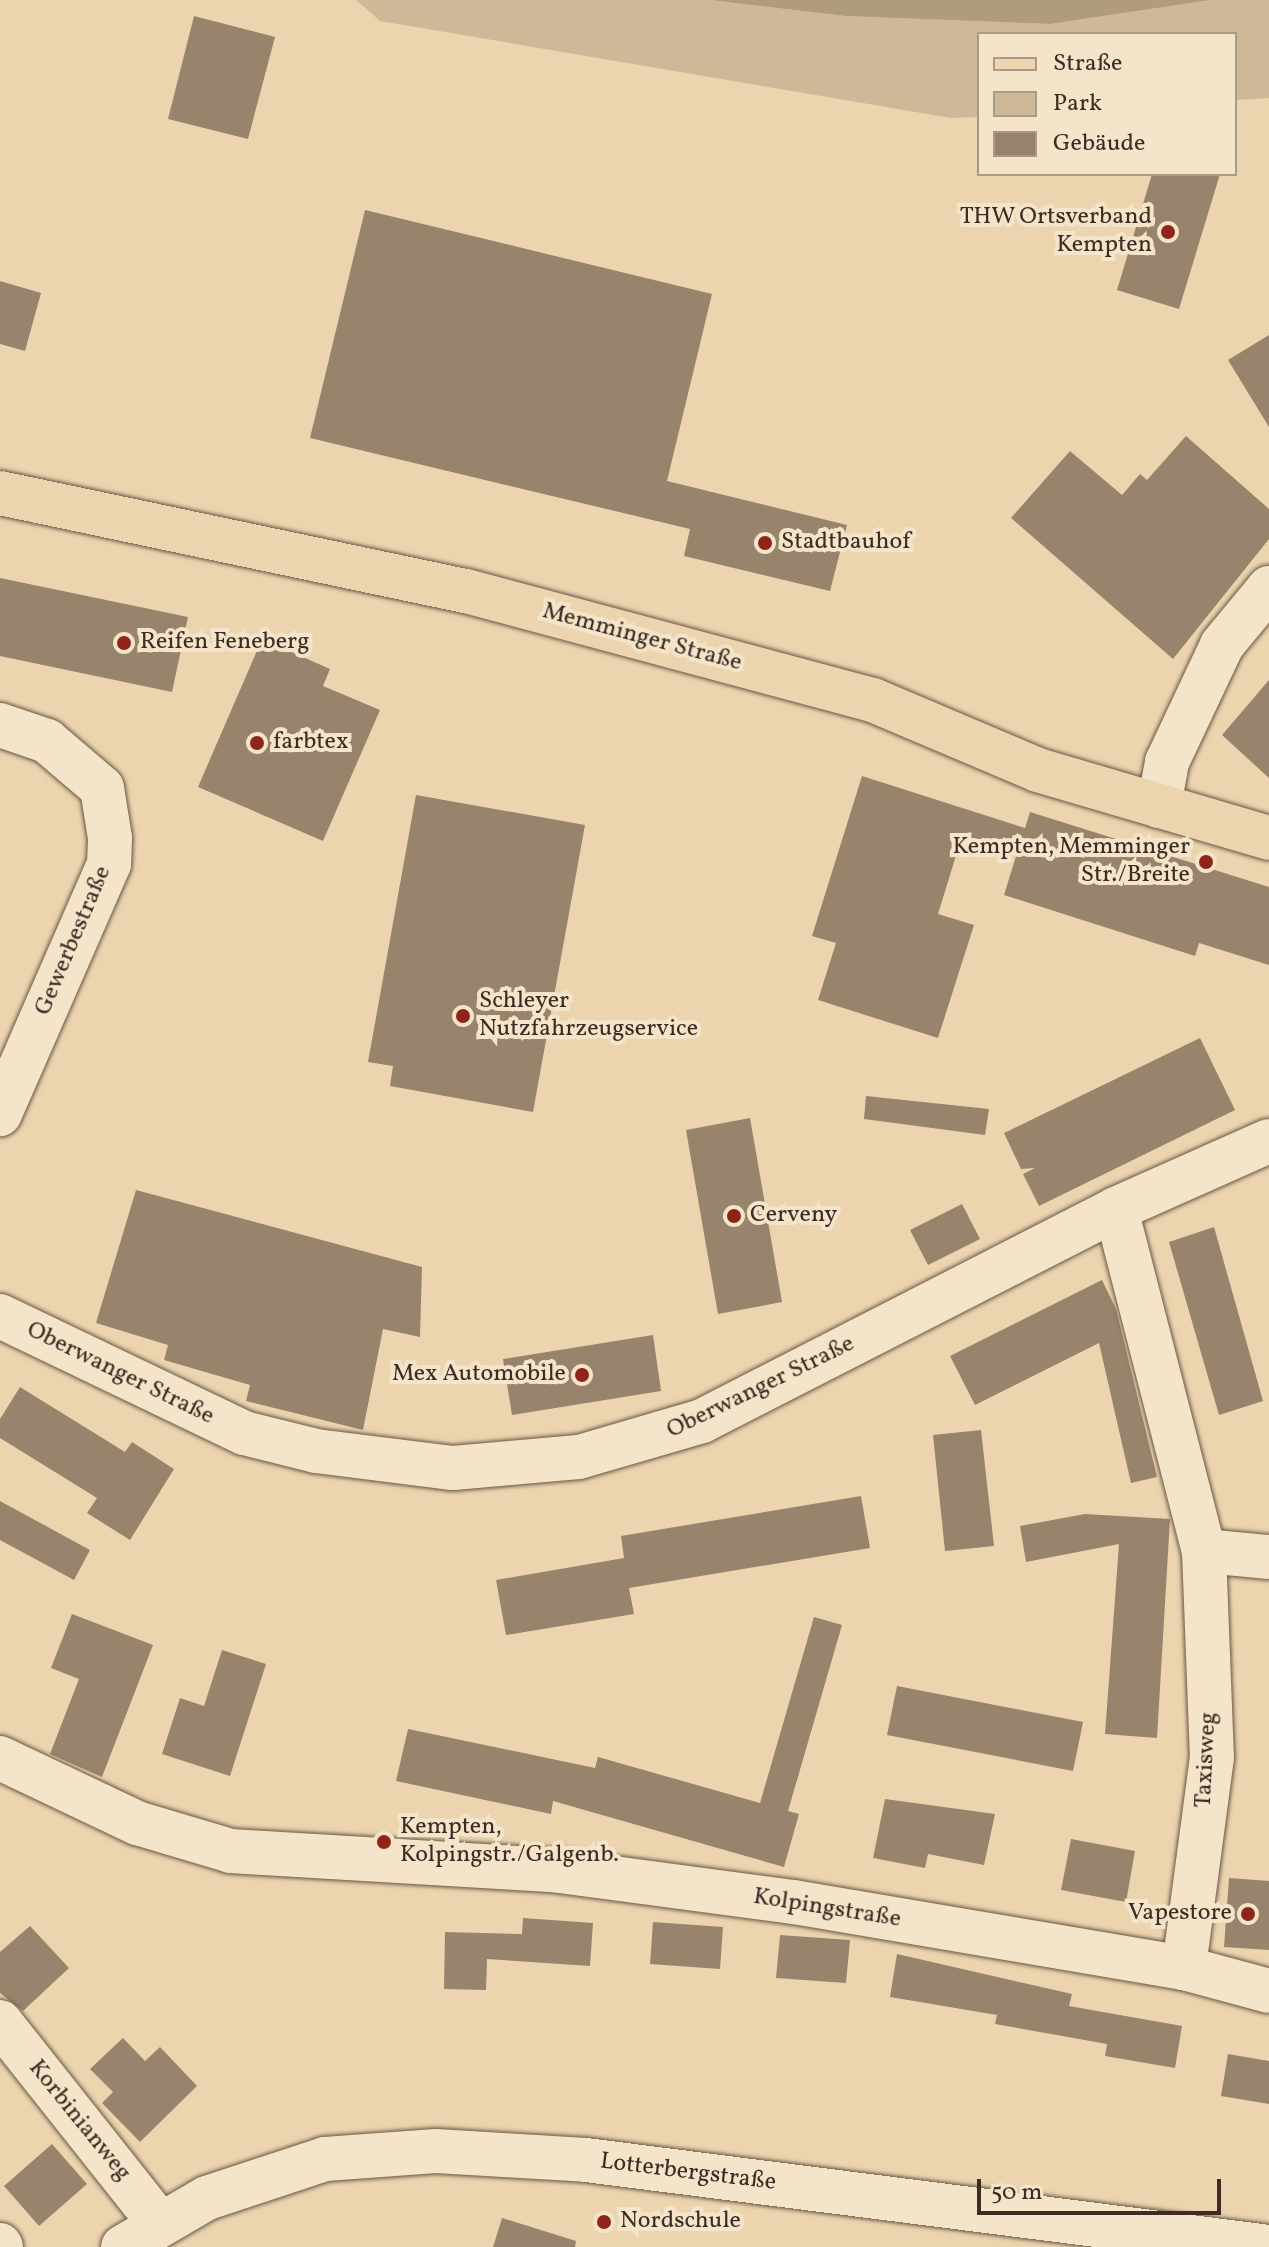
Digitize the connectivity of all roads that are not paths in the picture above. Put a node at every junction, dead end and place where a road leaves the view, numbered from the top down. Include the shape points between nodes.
1 (0, 493) edge
2 (1269, 588) edge
3 (0, 725) edge
4 (1159, 806) junction
5 (1269, 838) edge
6 (0, 1114) edge
7 (1269, 1141) edge
8 (1116, 1209) junction
9 (0, 1316) edge
10 (1204, 1551) junction
11 (1269, 1557) edge
12 (0, 1758) edge
13 (1184, 1968) junction
14 (1269, 1991) edge
15 (0, 2022) edge
16 (158, 2221) junction
17 (123, 2247) edge
18 (1269, 2247) edge

1 - 4 main road, Memminger Straße via 466,591 873,700 1038,770
2 - 4 street via 1222,645 1167,762
3 - 6 street, Gewerbestraße via 47,741 102,788 110,838 109,864
4 - 5 main road, Memminger Straße
7 - 8 street, Oberwanger Straße
8 - 9 street, Oberwanger Straße via 702,1421 609,1450 496,1467 316,1451 244,1433
8 - 10 street, Taxisweg
10 - 11 street
10 - 13 street, Taxisweg via 1212,1757
12 - 13 street, Kolpingstraße via 137,1823 231,1851 553,1870 794,1902
13 - 14 street, Kolpingstraße
15 - 16 street, Korbinianweg
16 - 17 street, Lotterbergstraße
16 - 18 street, Lotterbergstraße via 325,2159 436,2151 586,2160

